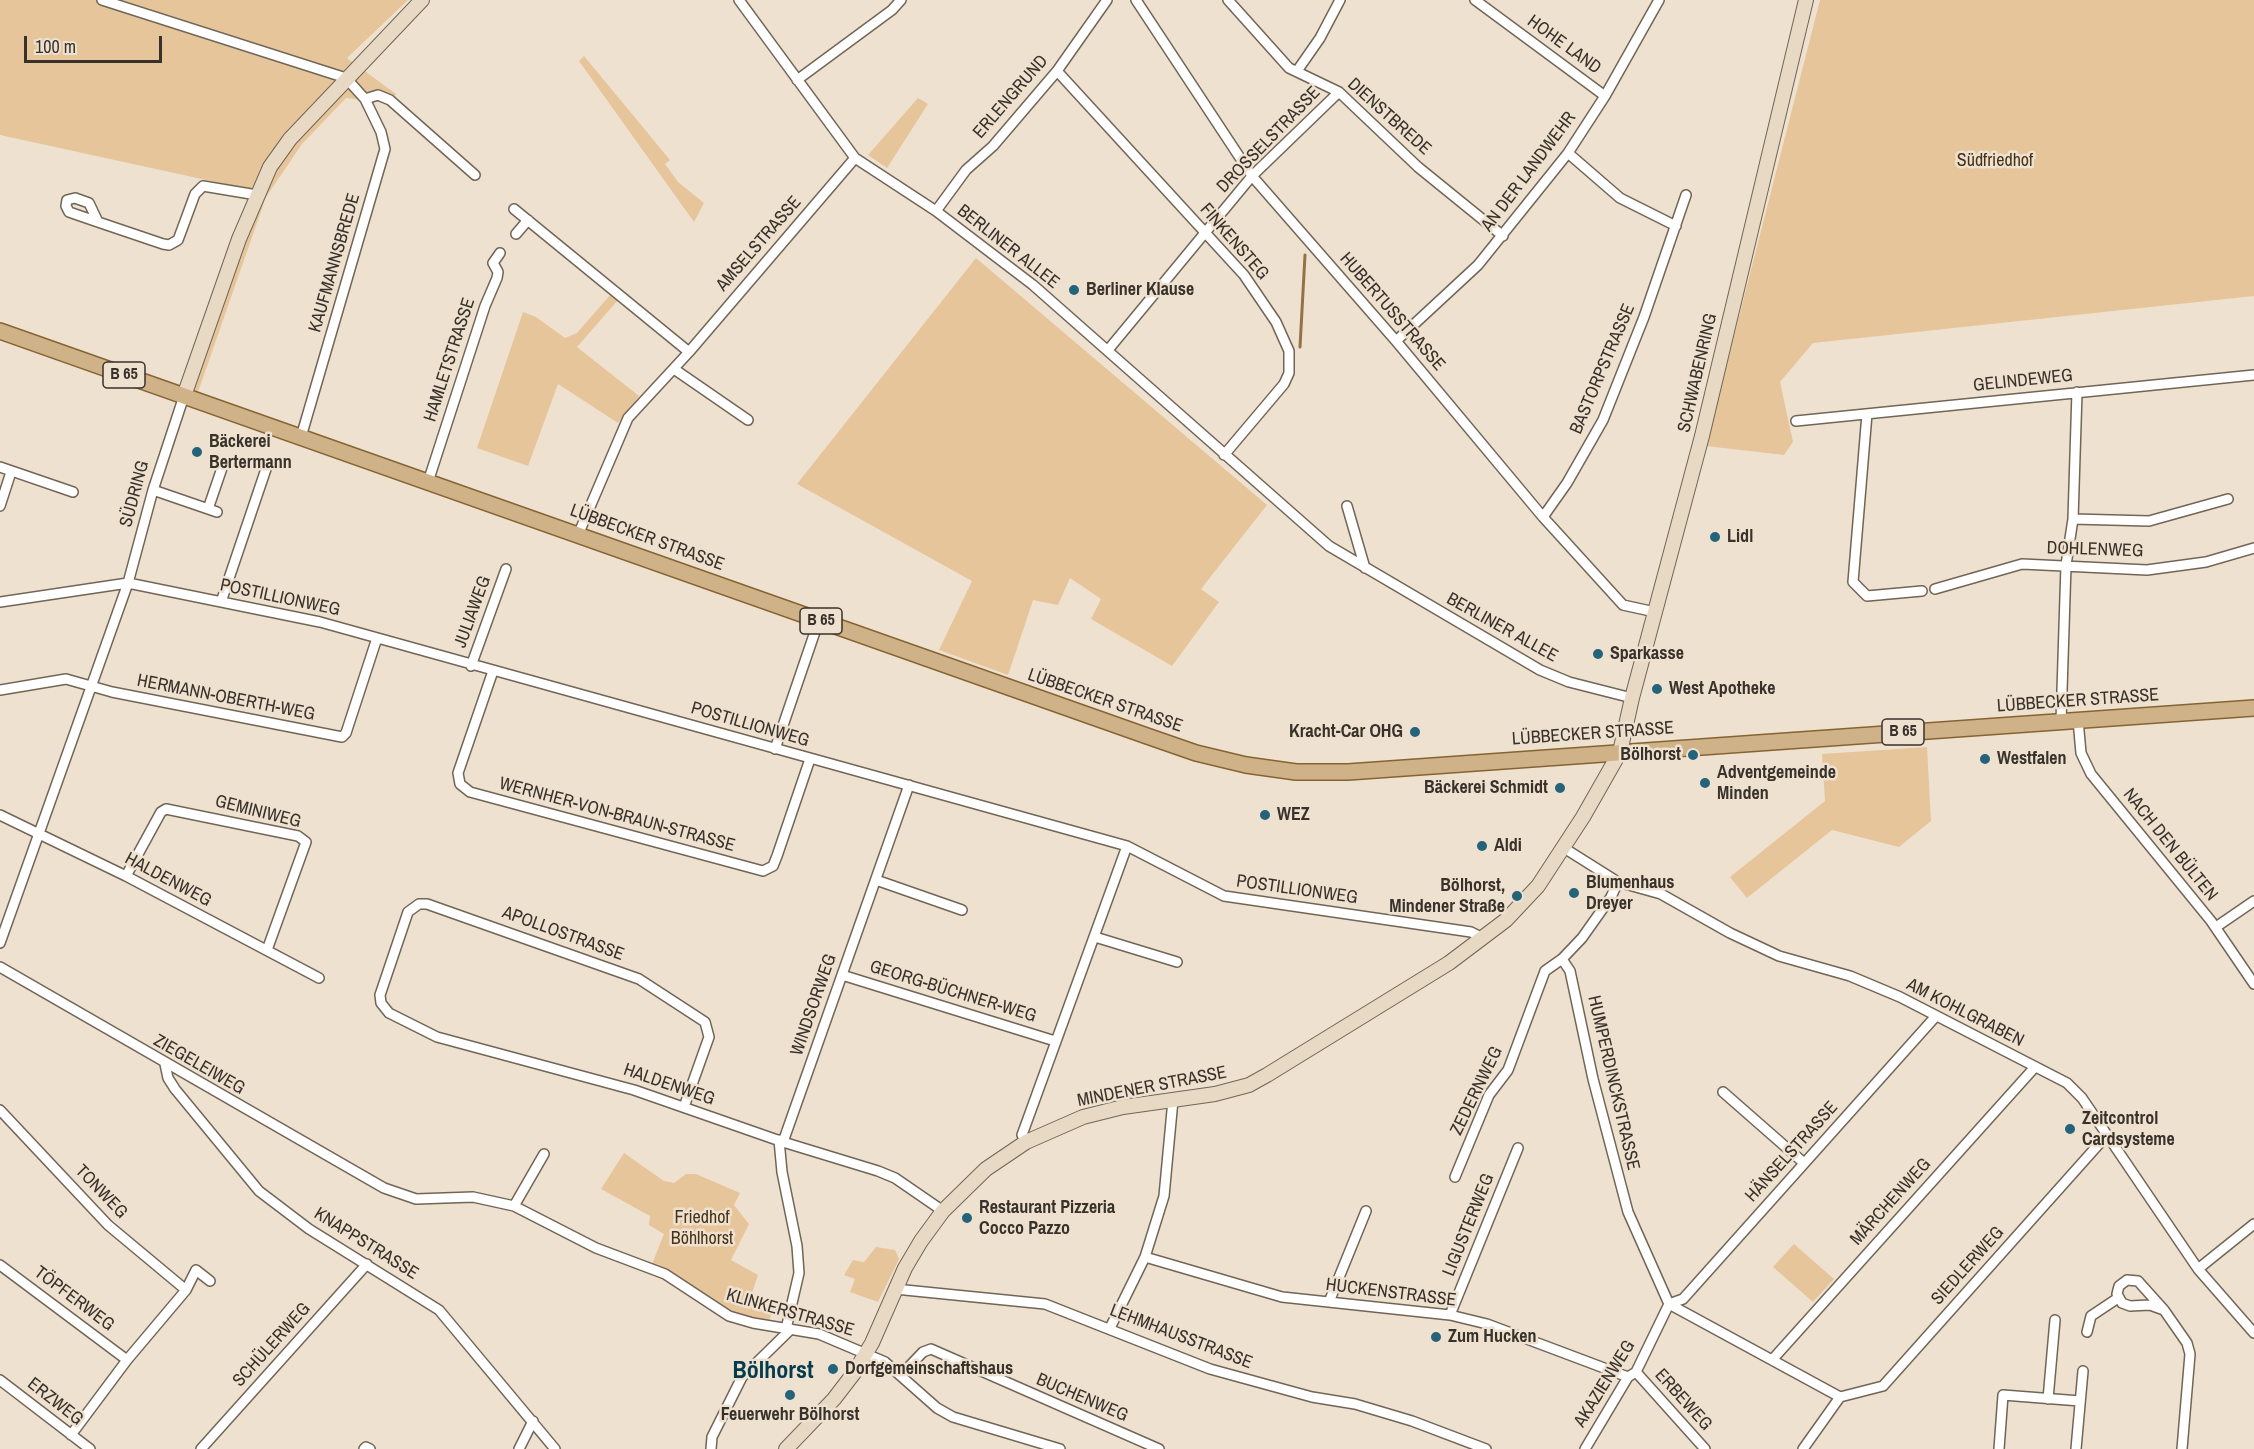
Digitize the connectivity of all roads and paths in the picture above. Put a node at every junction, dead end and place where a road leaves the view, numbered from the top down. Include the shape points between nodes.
1 (102, 0) edge
2 (422, 0) edge
3 (739, 0) edge
4 (901, 0) edge
5 (1107, 0) edge
6 (1136, 0) edge
7 (1228, 0) edge
8 (1340, 0) edge
9 (1474, 0) edge
10 (1659, 0) edge
11 (1806, 0) edge
12 (1057, 70) junction
13 (1297, 71) junction
14 (346, 78) junction
15 (797, 80) junction
16 (1339, 92) junction
17 (1605, 96) junction
18 (365, 99) junction
19 (1569, 153) junction
20 (855, 158) junction
21 (475, 175) dead end
22 (1252, 176) junction
23 (257, 195) junction
24 (1686, 195) dead end
25 (514, 209) dead end
26 (936, 211) junction
27 (528, 220) junction
28 (98, 222) dead end
29 (1676, 226) junction
30 (1205, 233) junction
31 (516, 234) dead end
32 (1503, 236) junction
33 (500, 252) dead end
34 (0, 331) edge
35 (1396, 341) junction
36 (1108, 350) junction
37 (689, 352) junction
38 (674, 369) junction
39 (2254, 375) edge
40 (2078, 392) junction
41 (184, 396) junction
42 (1868, 414) junction
43 (748, 420) dead end
44 (1796, 421) dead end
45 (301, 437) junction
46 (1224, 454) junction
47 (0, 467) edge
48 (222, 468) dead end
49 (266, 469) dead end
50 (11, 472) junction
51 (428, 482) junction
52 (153, 490) junction
53 (74, 492) dead end
54 (2228, 499) dead end
55 (0, 506) edge
56 (1347, 506) dead end
57 (1543, 517) junction
58 (2073, 519) junction
59 (578, 535) junction
60 (2254, 548) edge
61 (2066, 565) junction
62 (506, 568) dead end
63 (1365, 568) junction
64 (128, 583) junction
65 (1935, 589) dead end
66 (1922, 591) dead end
67 (0, 602) edge
68 (221, 602) junction
69 (1654, 612) junction
70 (819, 620) junction
71 (377, 638) junction
72 (471, 666) junction
73 (492, 671) junction
74 (92, 686) junction
75 (0, 690) edge
76 (1632, 698) junction
77 (2254, 708) edge
78 (2078, 720) junction
79 (2061, 722) junction
80 (775, 749) junction
81 (1620, 752) junction
82 (810, 759) junction
83 (909, 785) junction
84 (0, 814) edge
85 (40, 833) junction
86 (1127, 846) junction
87 (1564, 848) junction
88 (126, 876) junction
89 (876, 880) junction
90 (1618, 882) junction
91 (2254, 901) edge
92 (962, 910) dead end
93 (2216, 927) junction
94 (1095, 937) junction
95 (1483, 938) junction
96 (0, 943) edge
97 (267, 950) junction
98 (1562, 959) junction
99 (1178, 962) dead end
100 (0, 967) edge
101 (842, 975) junction
102 (319, 978) dead end
103 (2254, 984) edge
104 (381, 1003) joint
105 (1935, 1016) junction
106 (1055, 1041) junction
107 (165, 1064) junction
108 (2035, 1067) junction
109 (1723, 1092) dead end
110 (1173, 1100) junction
111 (684, 1107) junction
112 (0, 1110) edge
113 (2107, 1135) junction
114 (781, 1141) junction
115 (1026, 1142) junction
116 (1518, 1148) dead end
117 (544, 1154) dead end
118 (1804, 1163) junction
119 (1455, 1177) dead end
120 (384, 1188) joint
121 (514, 1206) junction
122 (1366, 1210) dead end
123 (943, 1211) junction
124 (2254, 1224) edge
125 (1145, 1257) junction
126 (367, 1264) junction
127 (0, 1265) edge
128 (2198, 1269) junction
129 (210, 1281) dead end
130 (895, 1289) junction
131 (186, 1290) junction
132 (2118, 1298) junction
133 (1329, 1302) junction
134 (1669, 1304) junction
135 (2164, 1310) junction
136 (1450, 1315) junction
137 (2055, 1320) dead end
138 (1110, 1328) junction
139 (788, 1329) junction
140 (2087, 1332) dead end
141 (2254, 1333) edge
142 (866, 1353) junction
143 (128, 1360) junction
144 (1772, 1360) junction
145 (2083, 1371) dead end
146 (901, 1375) junction
147 (1632, 1375) junction
148 (0, 1380) edge
149 (1840, 1397) junction
150 (2048, 1399) junction
151 (2080, 1401) junction
152 (533, 1421) junction
153 (71, 1436) junction
154 (90, 1449) edge
155 (201, 1449) edge
156 (364, 1449) edge
157 (370, 1449) edge
158 (519, 1449) edge
159 (555, 1449) edge
160 (711, 1449) edge
161 (786, 1449) edge
162 (1060, 1449) edge
163 (1159, 1449) edge
164 (1486, 1449) edge
165 (1585, 1449) edge
166 (1705, 1449) edge
167 (1803, 1449) edge
168 (1999, 1449) edge
169 (2076, 1449) edge
170 (2182, 1449) edge

1 - 14 street
2 - 14 street, SÜDRING
3 - 15 street, BERLINER ALLEE
4 - 15 street
5 - 12 street, ERLENGRUND
6 - 22 street, HUBERTUSSTRASSE
7 - 13 street, DIENSTBREDE via 1273,51
8 - 13 street
9 - 17 street, HOHE LAND
10 - 17 street, AN DER LANDWEHR
11 - 69 street, SCHWABENRING via 1702,436
12 - 26 street, ERLENGRUND via 993,146 966,170
12 - 30 street, FINKENSTEG
13 - 16 street, DIENSTBREDE
14 - 18 street, KAUFMANNSBREDE
14 - 23 street, SÜDRING via 290,139 270,166
15 - 20 street, BERLINER ALLEE
16 - 22 street, DROSSELSTRASSE
16 - 32 street, DIENSTBREDE via 1418,167
17 - 19 street, AN DER LANDWEHR
18 - 21 street via 378,95 390,100
18 - 45 street, KAUFMANNSBREDE via 385,149
19 - 29 street via 1620,198
19 - 32 street, AN DER LANDWEHR
20 - 26 street, BERLINER ALLEE
20 - 37 street, AMSELSTRASSE
22 - 30 street, DROSSELSTRASSE
22 - 35 street, HUBERTUSSTRASSE
23 - 28 street via 203,186 195,194 178,240 169,245
23 - 41 street, SÜDRING
24 - 29 street, BASTORPSTRASSE
25 - 27 street
26 - 36 street, BERLINER ALLEE via 1033,285
27 - 31 street
27 - 37 street
29 - 57 street, BASTORPSTRASSE via 1603,420
30 - 36 street, DROSSELSTRASSE
30 - 46 street, FINKENSTEG via 1262,298 1290,362 1284,384
32 - 35 street, AN DER LANDWEHR via 1452,291
33 - 51 street, HAMLETSTRASSE via 493,264 497,278
34 - 41 main road, LÜBBECKER STRASSE / B 65
35 - 57 street, HUBERTUSSTRASSE
36 - 46 street, BERLINER ALLEE
37 - 38 street, AMSELSTRASSE
38 - 43 street
38 - 59 street, AMSELSTRASSE via 623,424
39 - 40 street, GELINDEWEG
40 - 42 street, GELINDEWEG
40 - 58 street
41 - 45 main road, LÜBBECKER STRASSE / B 65
41 - 52 street, SÜDRING
42 - 44 street, GELINDEWEG
42 - 66 street via 1853,582 1867,596
45 - 51 main road, LÜBBECKER STRASSE / B 65
46 - 63 street, BERLINER ALLEE via 1329,546
47 - 50 street
48 - 52 street via 213,511
49 - 68 street
50 - 53 street
50 - 55 street
51 - 59 main road, LÜBBECKER STRASSE / B 65
52 - 64 street, SÜDRING
54 - 58 street via 2149,521
56 - 63 street
57 - 69 street, HUBERTUSSTRASSE via 1623,605
58 - 61 street
59 - 70 main road, LÜBBECKER STRASSE / B 65
60 - 61 street, DOHLENWEG via 2177,567 2117,570
61 - 65 street, DOHLENWEG via 2022,564
61 - 79 street
62 - 72 street, JULIAWEG
63 - 76 street, BERLINER ALLEE via 1540,669 1569,682
64 - 67 street, POSTILLIONWEG
64 - 68 street, POSTILLIONWEG
64 - 74 street, SÜDRING
68 - 71 street, POSTILLIONWEG
69 - 76 street, SCHWABENRING
70 - 80 street
70 - 81 main road, LÜBBECKER STRASSE / B 65 via 1196,753 1246,765 1296,772 1348,772
71 - 72 street, POSTILLIONWEG
71 - 74 street, HERMANN-OBERTH-WEG via 342,737
72 - 73 street, POSTILLIONWEG
73 - 80 street, POSTILLIONWEG
73 - 82 street, WERNHER-VON-BRAUN-STRASSE via 458,773 463,788 482,795 763,871 773,866
74 - 75 street, HERMANN-OBERTH-WEG via 66,679
74 - 85 street, SÜDRING
76 - 81 street, SCHWABENRING
77 - 78 main road, LÜBBECKER STRASSE / B 65
78 - 79 main road, LÜBBECKER STRASSE / B 65
78 - 93 street, NACH DEN BÜLTEN via 2081,753 2091,774
79 - 81 main road, LÜBBECKER STRASSE / B 65
80 - 82 street, POSTILLIONWEG
81 - 87 street, MINDENER STRASSE
82 - 83 street, POSTILLIONWEG
83 - 86 street, POSTILLIONWEG
83 - 89 street, WINDSORWEG
84 - 85 street, HALDENWEG
85 - 88 street, HALDENWEG
85 - 96 street, SÜDRING
86 - 94 street
86 - 95 street, POSTILLIONWEG via 1224,896 1471,932
87 - 90 street, AM KOHLGRABEN
87 - 95 street, MINDENER STRASSE via 1523,902
88 - 97 street, HALDENWEG
88 - 97 street, GEMINIWEG via 166,809 298,836 306,842
89 - 92 street
89 - 101 street, WINDSORWEG
90 - 98 street via 1582,938
90 - 105 street, AM KOHLGRABEN via 1661,894 1779,956 1850,976
91 - 93 street
93 - 103 street, NACH DEN BÜLTEN
94 - 99 street
94 - 106 street
95 - 110 street, MINDENER STRASSE via 1396,998 1267,1076 1233,1090
97 - 102 street, HALDENWEG
98 - 119 street, ZEDERNWEG via 1545,971 1508,1070 1489,1095
98 - 134 street, HUMPERDINCKSTRASSE via 1570,970 1593,1079 1628,1212
100 - 107 street, ZIEGELEIWEG
101 - 106 street, GEORG-BÜCHNER-WEG
101 - 114 street, WINDSORWEG
104 - 111 street, HALDENWEG via 389,1012 437,1037 607,1082
104 - 111 street, APOLLOSTRASSE via 381,990 408,912 419,904 428,904 639,978 705,1022 709,1037
105 - 108 street, AM KOHLGRABEN
105 - 118 street, HÄNSELSTRASSE
106 - 115 street via 1022,1136
107 - 120 street, ZIEGELEIWEG
107 - 126 street, KNAPPSTRASSE via 175,1089 260,1191 309,1229
108 - 113 street, AM KOHLGRABEN via 2067,1083
108 - 144 street, MÄRCHENWEG
109 - 118 street
110 - 115 street, MINDENER STRASSE via 1083,1117
110 - 125 street via 1164,1196
111 - 114 street, HALDENWEG
112 - 131 street, TONWEG via 108,1225
113 - 128 street, AM KOHLGRABEN
113 - 149 street, SIEDLERWEG via 1886,1383
114 - 123 street, HALDENWEG via 895,1178
114 - 139 street, WINDSORWEG via 782,1172 799,1274
115 - 123 street, MINDENER STRASSE via 986,1169
116 - 136 street, LIGUSTERWEG
117 - 121 street
118 - 134 street, HÄNSELSTRASSE via 1683,1299
120 - 121 street, KLINKERSTRASSE via 416,1199 472,1197
121 - 139 street, KLINKERSTRASSE via 596,1248 665,1274 729,1316
122 - 133 street
123 - 130 street, MINDENER STRASSE via 921,1241
124 - 128 street
125 - 133 street, HUCKENSTRASSE via 1282,1297
125 - 138 street
126 - 152 street, KNAPPSTRASSE via 439,1310
126 - 155 street, SCHÜLERWEG
127 - 143 street, TÖPFERWEG
128 - 141 street, AM KOHLGRABEN
129 - 131 street via 196,1270
130 - 138 street, LEHMHAUSSTRASSE via 1036,1302
130 - 142 street, MINDENER STRASSE
131 - 143 street
132 - 135 street via 2127,1305 2150,1305
132 - 135 street via 2119,1286 2134,1280
132 - 140 street via 2091,1316
133 - 136 street, HUCKENSTRASSE
134 - 144 street
134 - 147 street, AKAZIENWEG
135 - 170 street via 2184,1335 2190,1354
136 - 147 street, HUCKENSTRASSE via 1487,1324
137 - 150 street
138 - 164 street, LEHMHAUSSTRASSE via 1210,1369 1312,1397 1355,1404
139 - 142 street, KLINKERSTRASSE via 819,1334
139 - 160 street via 742,1377 712,1437
142 - 146 street, KLINKERSTRASSE
142 - 161 street, MINDENER STRASSE via 834,1399
143 - 153 street
144 - 149 street
145 - 151 street
146 - 162 street, KLINKERSTRASSE via 937,1408 953,1417
146 - 163 street, BUCHENWEG via 931,1349
147 - 165 street, AKAZIENWEG
147 - 166 street, ERBEWEG
148 - 153 street, ERZWEG
149 - 167 street
150 - 151 street
150 - 168 street via 2003,1395
151 - 169 street
152 - 158 street
152 - 159 street, KNAPPSTRASSE
153 - 154 street, ERZWEG
156 - 157 street

